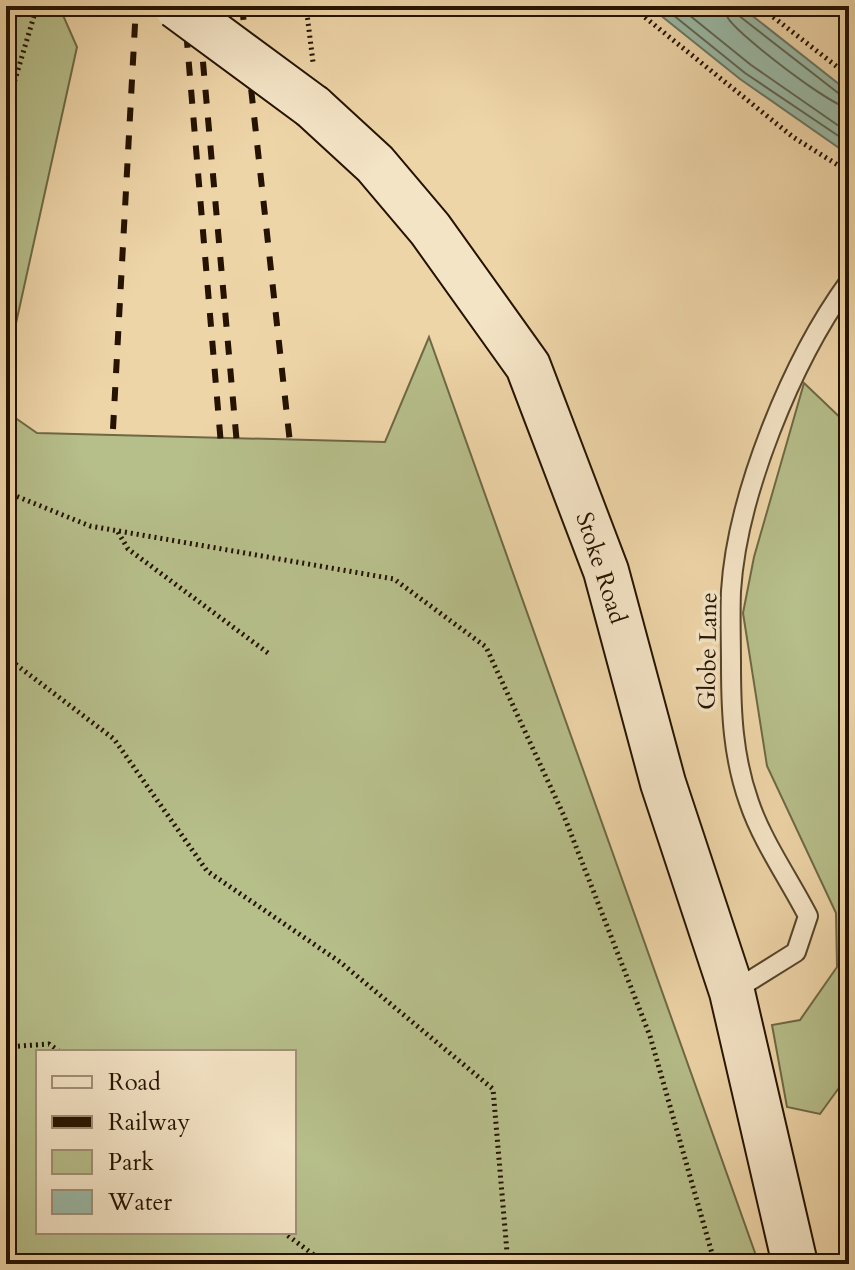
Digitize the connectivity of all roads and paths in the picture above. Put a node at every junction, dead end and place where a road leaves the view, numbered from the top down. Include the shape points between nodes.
1 (26, 6) edge
2 (176, 6) edge
3 (631, 6) edge
4 (759, 6) edge
5 (36, 9) edge
6 (849, 76) edge
7 (6, 110) edge
8 (849, 172) edge
9 (849, 282) edge
10 (6, 492) edge
11 (117, 531) junction
12 (6, 535) edge
13 (6, 604) edge
14 (268, 653) dead end
15 (6, 657) edge
16 (732, 992) junction
17 (6, 1047) edge
18 (57, 1050) edge
19 (286, 1234) edge
20 (6, 1253) edge
21 (11, 1264) edge
22 (326, 1264) edge
23 (508, 1264) edge
24 (715, 1264) edge
25 (795, 1264) edge

1 - 5 path
2 - 16 street, Stoke Road, bridge via 313,107 375,164 430,229 528,366 606,571 663,783
3 - 8 path via 793,137
4 - 6 path
5 - 7 path
9 - 16 lane, Globe Lane via 800,368 762,452 738,545 731,590 731,729 749,803 808,916 796,952
10 - 11 path via 90,526
11 - 14 path via 128,549
11 - 24 path via 394,579 486,647 564,816 650,1036
12 - 13 path
15 - 23 path via 114,739 207,871 340,962 493,1089
16 - 25 street, Stoke Road
17 - 18 path via 49,1044
19 - 22 path
20 - 21 path

